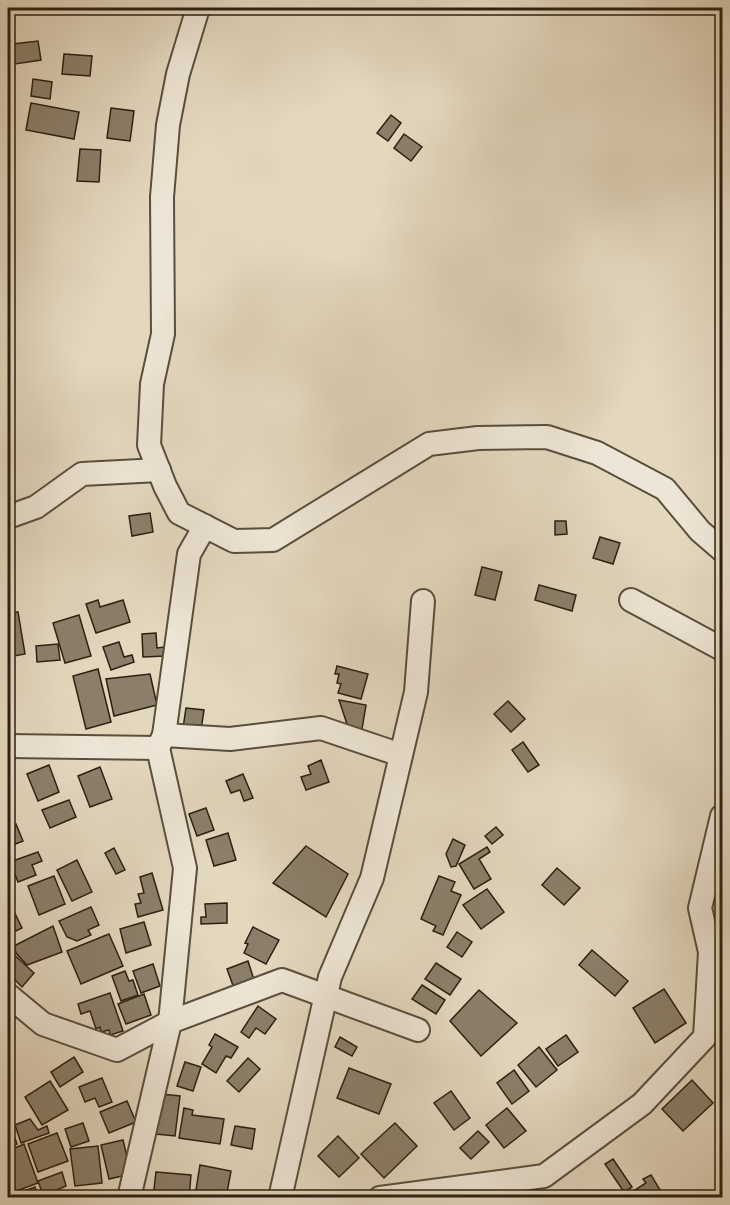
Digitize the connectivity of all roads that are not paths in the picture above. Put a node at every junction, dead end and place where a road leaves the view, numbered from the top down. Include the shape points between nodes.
1 (198, 8) edge
2 (159, 470) junction
3 (8, 517) edge
4 (205, 526) junction
5 (723, 550) edge
6 (631, 600) dead end
7 (423, 601) dead end
8 (723, 649) edge
9 (161, 741) junction
10 (8, 746) edge
11 (401, 755) junction
12 (723, 816) edge
13 (8, 995) edge
14 (325, 996) junction
15 (170, 1022) junction
16 (418, 1030) dead end
17 (129, 1197) edge
18 (280, 1197) edge
19 (380, 1197) edge

1 - 2 street via 178,74 167,137 162,197 163,334 152,384 149,445
2 - 3 street via 82,474 36,507
2 - 4 street via 179,513
4 - 5 street via 234,541 273,540 429,444 478,438 547,437 597,453 665,489 700,531
4 - 9 street via 189,554
6 - 8 street
7 - 11 street via 416,692
9 - 10 street
9 - 11 street via 230,739 321,728
9 - 15 street via 185,868
11 - 14 street via 372,878
12 - 19 street via 700,908 710,952 705,1037 642,1104 544,1176
13 - 15 street via 43,1024 117,1050
14 - 15 street via 282,980
14 - 16 street
14 - 18 street
15 - 17 street

